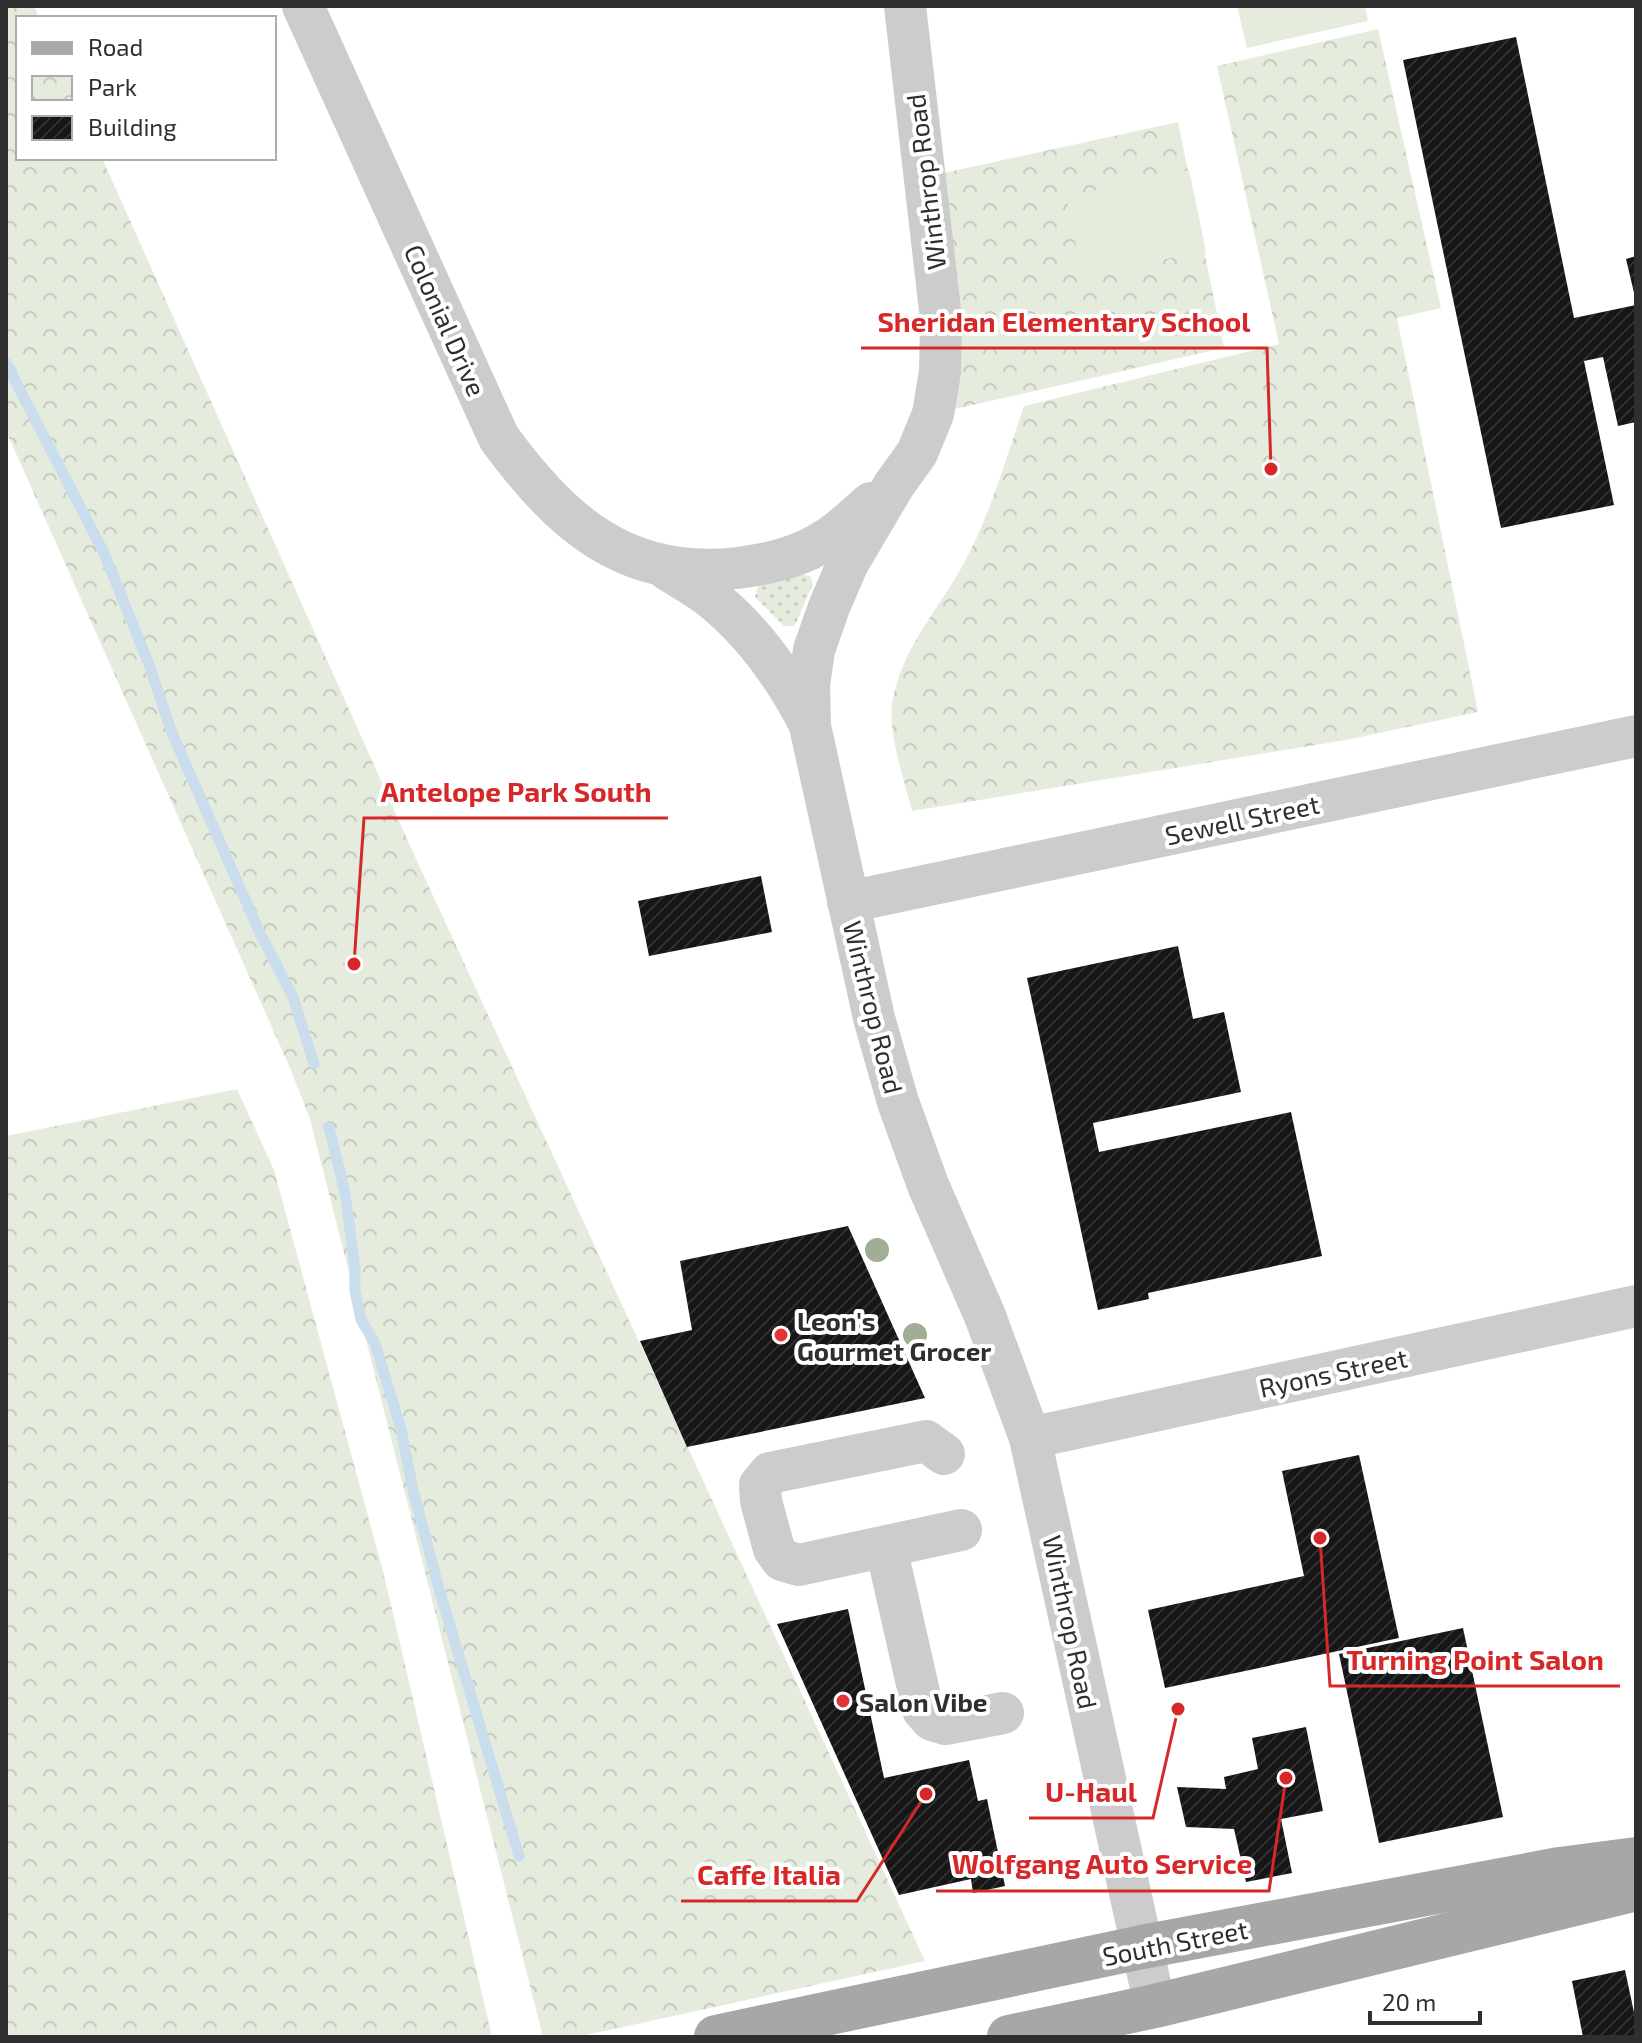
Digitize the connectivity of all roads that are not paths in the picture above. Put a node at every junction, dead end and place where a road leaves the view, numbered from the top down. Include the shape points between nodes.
1 (303, 6) edge
2 (905, 6) edge
3 (894, 485) junction
4 (664, 567) junction
5 (810, 726) junction
6 (1636, 736) edge
7 (848, 902) junction
8 (1636, 1306) edge
9 (1030, 1438) junction
10 (944, 1454) dead end
11 (961, 1530) dead end
12 (886, 1547) junction
13 (1003, 1713) dead end
14 (1636, 1859) edge
15 (1636, 1889) edge
16 (1142, 1947) junction
17 (1155, 2006) junction
18 (716, 2037) edge
19 (1009, 2037) edge

1 - 4 street, Colonial Drive via 499,438 530,480 591,536 629,557
2 - 3 street, Winthrop Road via 941,319 940,372 933,414 917,453
3 - 4 street, Colonial Drive via 828,539 775,563 713,571
3 - 5 street, Winthrop Road via 848,563 814,650
4 - 5 street, Colonial Drive via 745,628 792,690
5 - 7 street, Winthrop Road
6 - 7 street, Sewell Street
7 - 9 street, Winthrop Road via 910,1139
8 - 9 street, Ryons Street
9 - 16 street, Winthrop Road
10 - 12 street via 926,1441 770,1473 760,1485 774,1549 782,1560 799,1565
11 - 12 street
12 - 13 street via 923,1710 945,1724
14 - 16 main road, South Street
15 - 17 main road, South Street
16 - 17 street, Winthrop Road
16 - 18 main road, South Street
17 - 19 main road, South Street

